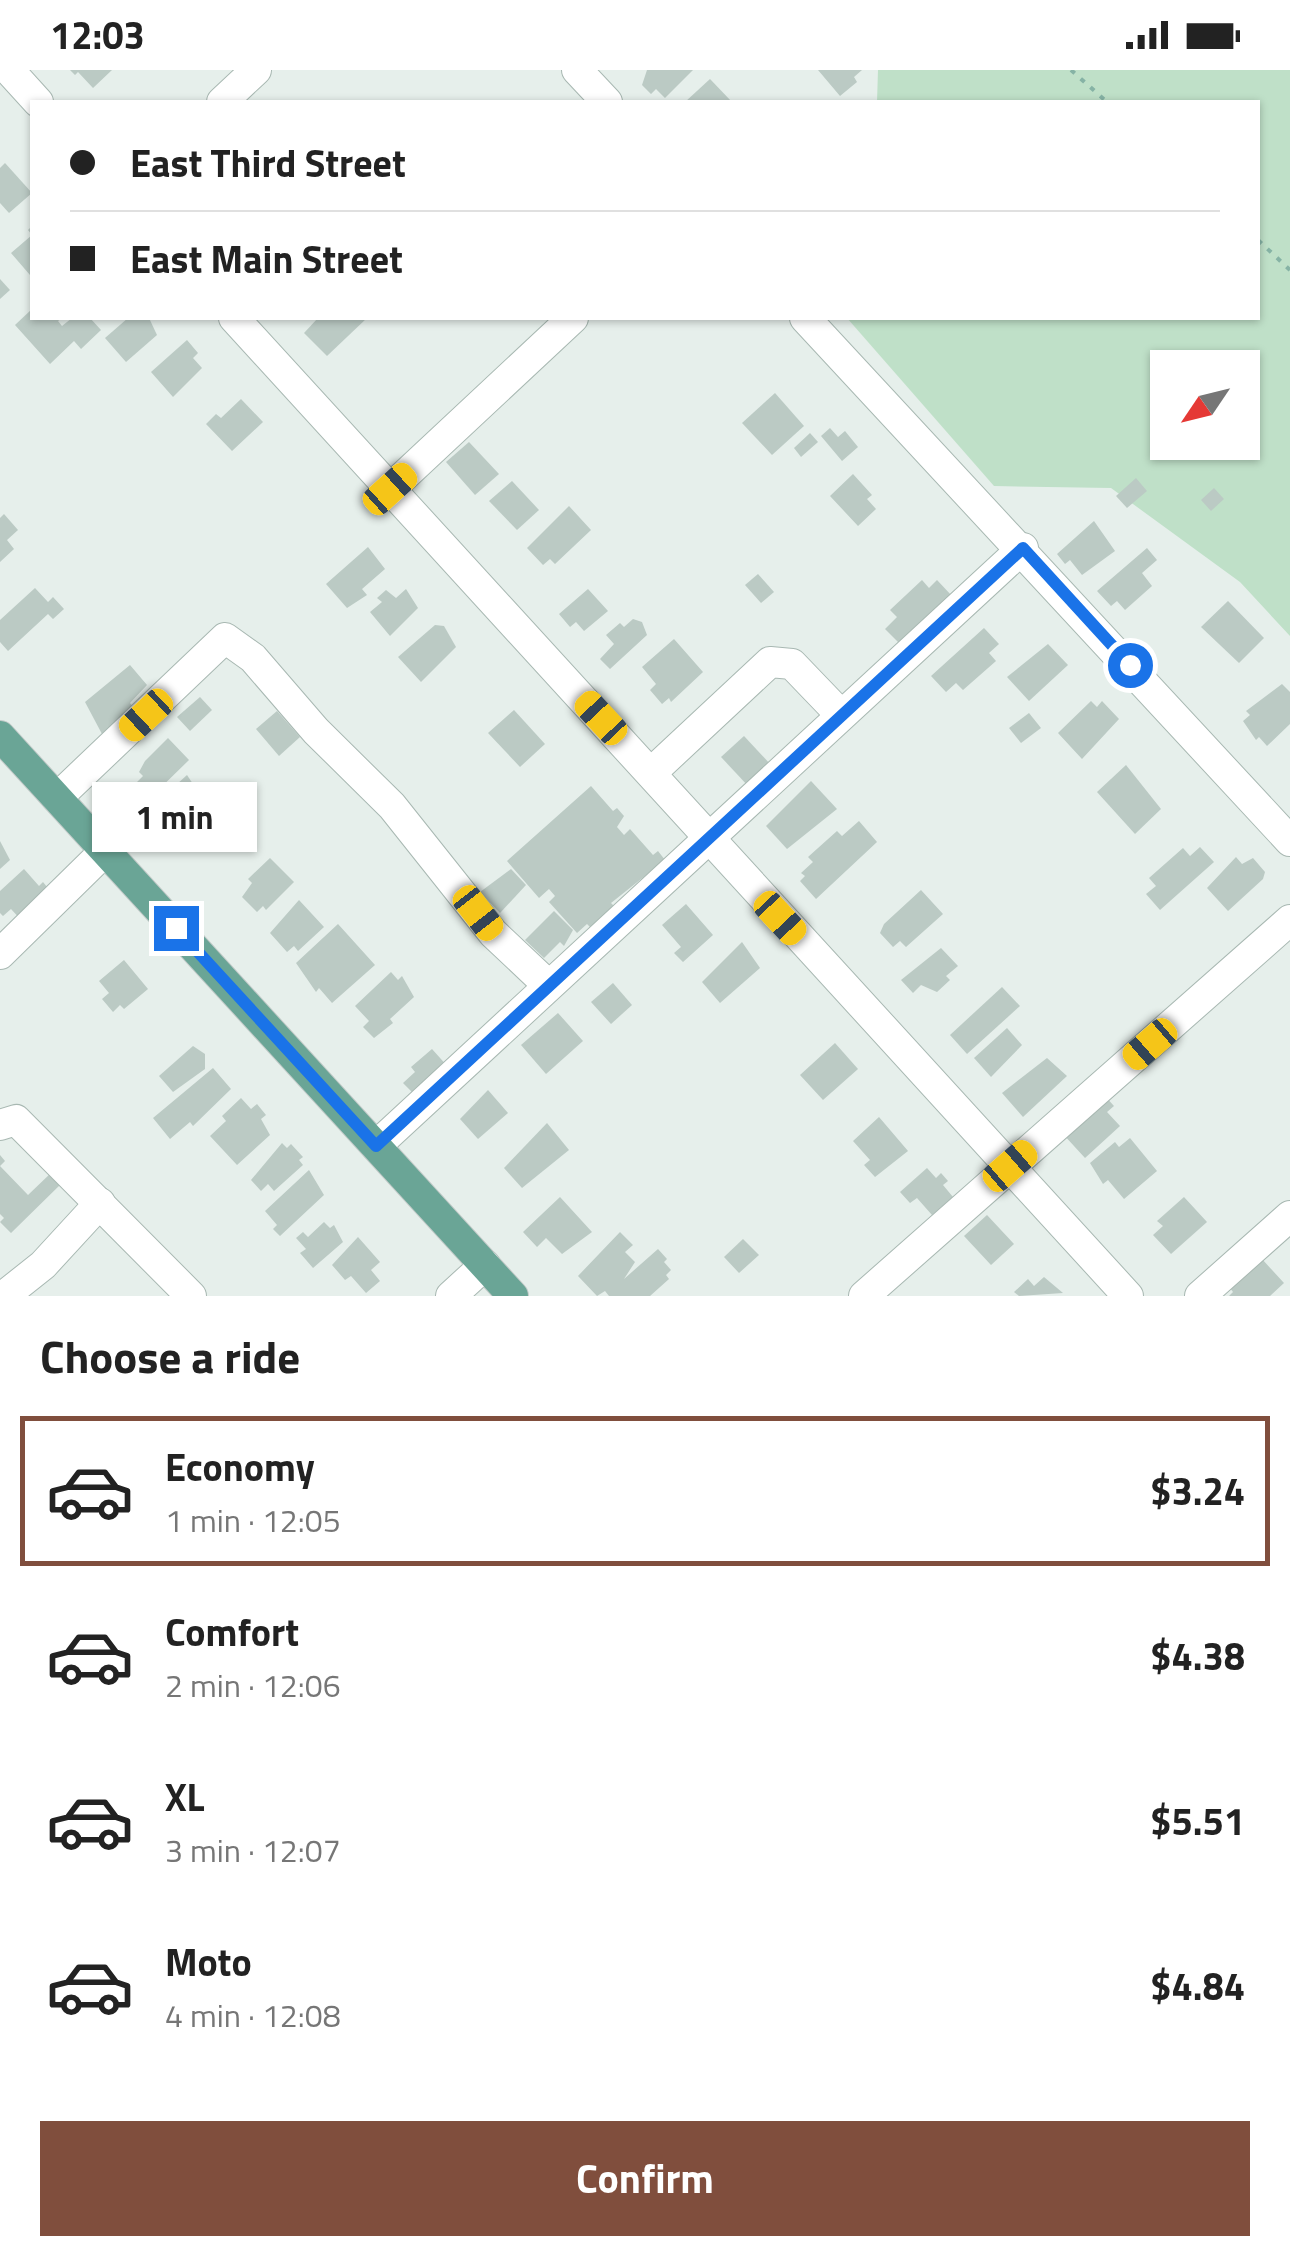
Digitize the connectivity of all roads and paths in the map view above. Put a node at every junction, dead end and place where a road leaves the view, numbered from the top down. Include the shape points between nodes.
1 (9, 70) edge
2 (256, 70) edge
3 (577, 70) edge
4 (1071, 70) edge
5 (36, 100) edge
6 (224, 100) edge
7 (605, 100) edge
8 (1105, 100) edge
9 (1260, 242) edge
10 (1290, 270) edge
11 (236, 320) edge
12 (571, 320) edge
13 (808, 320) edge
14 (390, 489) junction
15 (1023, 548) junction
16 (842, 716) junction
17 (0, 736) edge
18 (651, 773) junction
19 (57, 798) junction
20 (712, 838) junction
21 (1290, 841) edge
22 (105, 851) junction
23 (1290, 920) edge
24 (0, 954) edge
25 (547, 984) junction
26 (0, 1125) edge
27 (376, 1146) junction
28 (1010, 1166) junction
29 (100, 1203) junction
30 (1290, 1216) edge
31 (484, 1265) junction
32 (4, 1296) edge
33 (191, 1296) edge
34 (452, 1296) edge
35 (513, 1296) edge
36 (864, 1296) edge
37 (1128, 1296) edge
38 (1200, 1296) edge

1 - 5 street
2 - 6 street
3 - 7 street
4 - 8 path
9 - 10 path
11 - 14 street
12 - 14 street
13 - 15 street
14 - 18 street
15 - 16 street
15 - 21 street
16 - 18 street via 792,664 770,662
16 - 20 street
17 - 19 main road
18 - 20 street
19 - 22 main road
19 - 25 street via 225,638 253,658 392,806 494,933
20 - 25 street
20 - 28 street
22 - 24 street
22 - 27 main road
23 - 28 street
25 - 27 street
26 - 29 street via 16,1120
27 - 31 main road
28 - 36 street
28 - 37 street
29 - 32 street
29 - 33 street
30 - 38 street
31 - 34 street
31 - 35 main road

